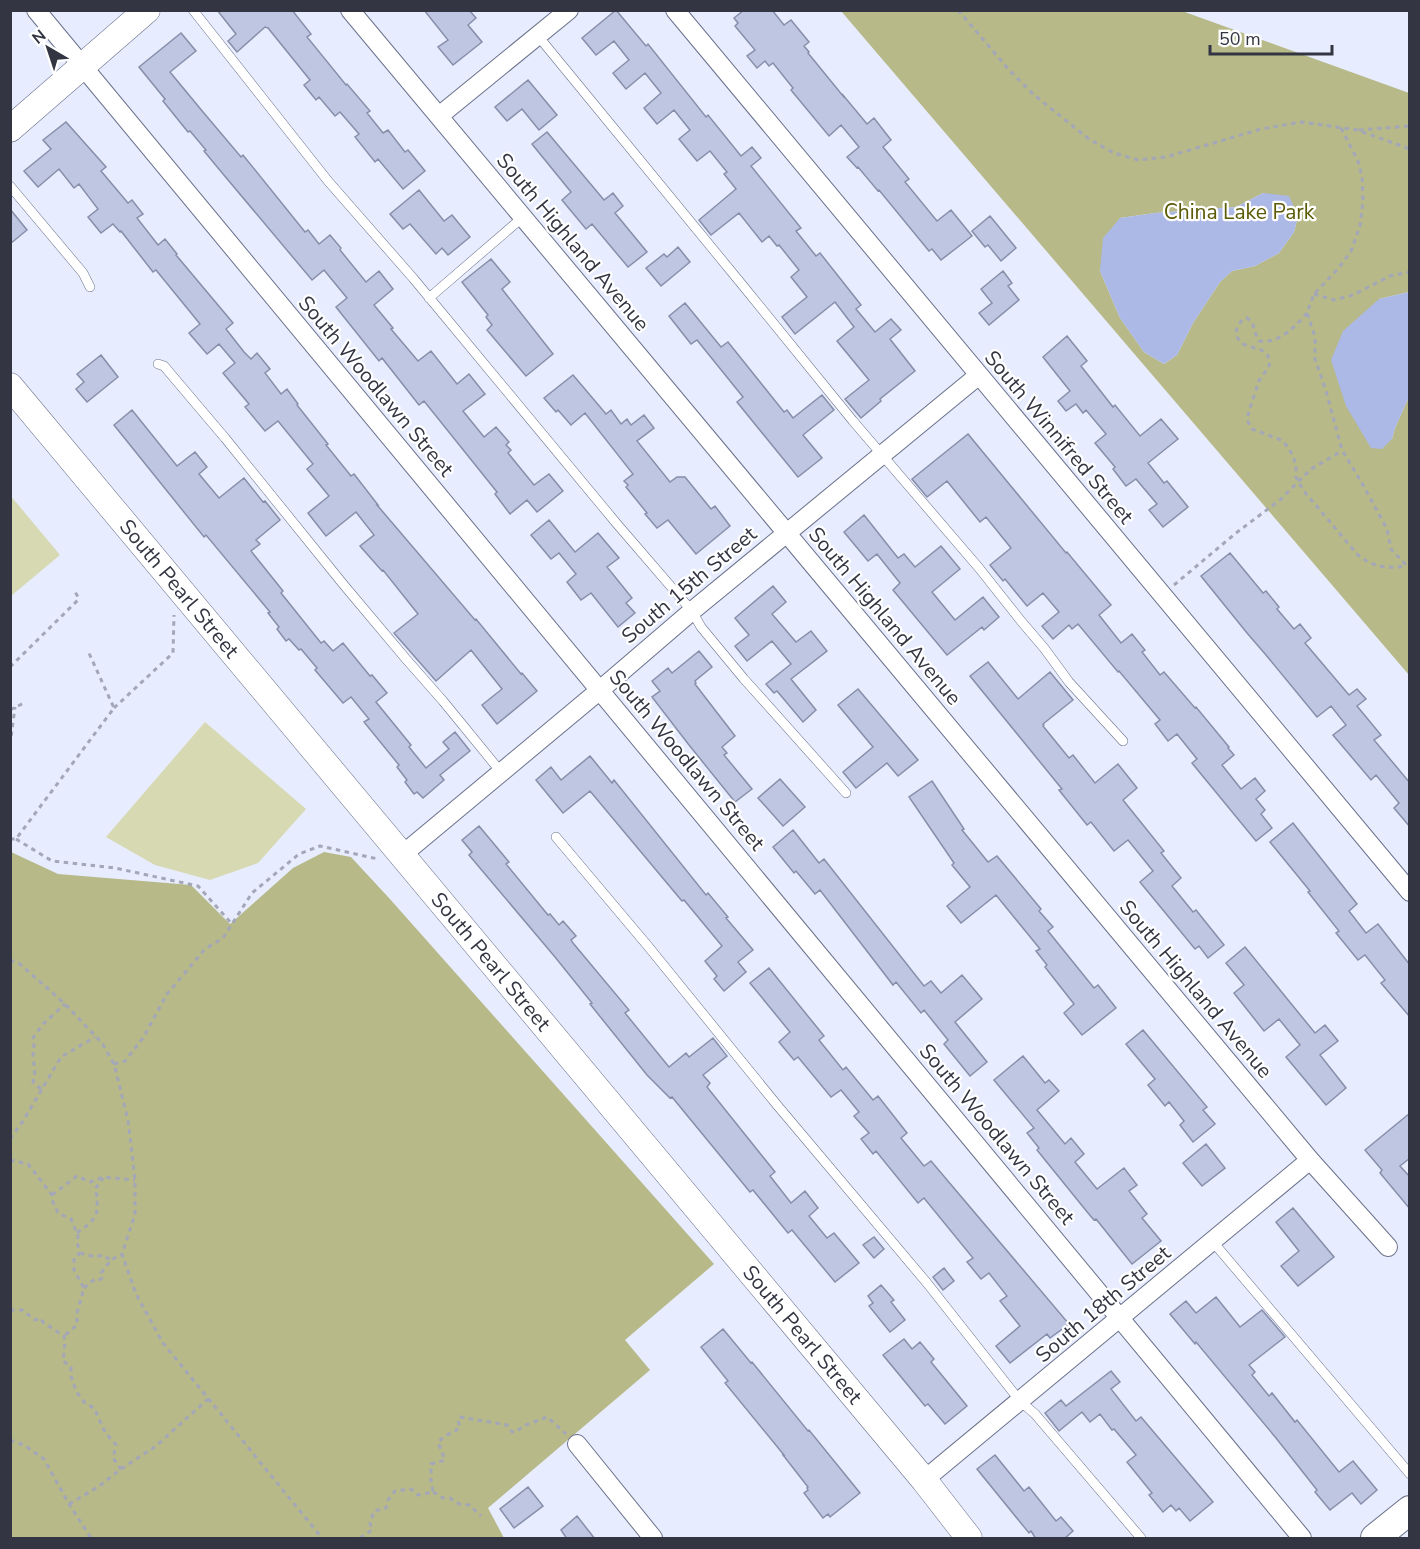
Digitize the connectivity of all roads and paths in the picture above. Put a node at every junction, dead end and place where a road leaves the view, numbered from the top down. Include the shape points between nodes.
1 (36, 10) edge
2 (147, 10) edge
3 (193, 10) edge
4 (350, 10) edge
5 (569, 10) edge
6 (675, 10) edge
7 (958, 10) edge
8 (538, 36) junction
9 (83, 68) junction
10 (439, 116) junction
11 (1410, 126) edge
12 (1341, 128) junction
13 (10, 129) edge
14 (1357, 130) junction
15 (1410, 149) edge
16 (10, 186) edge
17 (523, 217) junction
18 (1410, 272) edge
19 (90, 287) dead end
20 (1314, 294) junction
21 (429, 298) junction
22 (1307, 313) junction
23 (158, 364) dead end
24 (979, 375) junction
25 (10, 386) edge
26 (1342, 450) junction
27 (882, 454) junction
28 (1298, 482) junction
29 (786, 532) junction
30 (1408, 568) edge
31 (74, 590) dead end
32 (1161, 595) junction
33 (692, 611) junction
34 (174, 615) dead end
35 (88, 651) dead end
36 (10, 667) edge
37 (600, 690) junction
38 (26, 702) dead end
39 (15, 707) junction
40 (114, 708) junction
41 (10, 710) edge
42 (1123, 741) dead end
43 (10, 745) edge
44 (501, 772) junction
45 (846, 793) dead end
46 (556, 837) dead end
47 (10, 839) edge
48 (16, 839) junction
49 (390, 857) junction
50 (1410, 892) edge
51 (232, 924) junction
52 (10, 960) edge
53 (65, 1004) junction
54 (96, 1037) junction
55 (114, 1064) junction
56 (41, 1089) junction
57 (10, 1139) edge
58 (10, 1160) edge
59 (1310, 1160) junction
60 (103, 1177) junction
61 (135, 1180) junction
62 (52, 1195) junction
63 (76, 1233) junction
64 (1213, 1242) junction
65 (1388, 1247) dead end
66 (80, 1253) junction
67 (122, 1254) junction
68 (111, 1260) junction
69 (84, 1288) junction
70 (10, 1310) edge
71 (1121, 1318) junction
72 (64, 1336) junction
73 (208, 1398) junction
74 (1020, 1401) junction
75 (10, 1440) edge
76 (577, 1444) joint
77 (121, 1469) junction
78 (1410, 1474) edge
79 (924, 1480) junction
80 (434, 1492) junction
81 (69, 1504) junction
82 (1410, 1510) edge
83 (481, 1516) dead end
84 (91, 1539) edge
85 (322, 1539) edge
86 (360, 1539) edge
87 (653, 1539) edge
88 (969, 1539) edge
89 (1141, 1539) edge
90 (1302, 1539) edge
91 (1375, 1539) edge

1 - 9 street, South Woodlawn Street
2 - 9 street
3 - 21 lane via 328,181
4 - 10 street, South Highland Avenue
5 - 8 street
6 - 24 street, South Winnifred Street
7 - 12 path via 1032,94 1089,139 1114,153 1138,160 1166,157 1282,125 1302,123
8 - 10 street
8 - 27 lane
9 - 13 street
9 - 37 street, South Woodlawn Street
10 - 17 street, South Highland Avenue
11 - 14 path
12 - 14 path
12 - 20 path via 1362,177 1360,226 1351,250
14 - 15 path
16 - 19 lane via 83,273
17 - 21 lane
17 - 29 street, South Highland Avenue
18 - 20 path via 1390,276 1334,300
20 - 22 path
21 - 33 lane
22 - 26 path via 1315,337 1315,359
22 - 28 path via 1283,336 1264,342 1256,337 1247,318 1239,323 1236,333 1240,343 1264,352 1270,361 1270,367 1258,381 1247,420 1252,429 1281,440 1288,447
23 - 44 lane via 164,366 225,438
24 - 27 street, South 15th Street
24 - 32 street, South Winnifred Street
25 - 49 street, South Pearl Street
26 - 28 path
26 - 30 path via 1387,529 1391,549
27 - 29 street, South 15th Street
27 - 42 lane
28 - 30 path via 1365,561
28 - 32 path
29 - 33 street, South 15th Street
29 - 59 street, South Highland Avenue
31 - 36 path via 78,600
32 - 50 street, South Winnifred Street
33 - 37 street, South 15th Street
33 - 45 lane via 744,679
34 - 40 path via 173,653
35 - 40 path
37 - 44 street, South 15th Street
37 - 71 street, South Woodlawn Street
38 - 39 path
39 - 41 path
39 - 43 path
40 - 48 path
44 - 49 street, South 15th Street
46 - 74 lane via 927,1283
47 - 48 path
48 - 51 path via 52,861 115,868 198,886
49 - 51 path via 320,846 299,854 252,893
49 - 79 street, South Pearl Street
51 - 55 path via 167,994 143,1038 125,1061
52 - 53 path via 20,964
53 - 54 path
53 - 56 path via 33,1038 33,1082
54 - 55 path
54 - 56 path via 61,1057
55 - 61 path via 128,1120
56 - 57 path
58 - 62 path via 28,1164
59 - 64 street, South 18th Street
59 - 65 street, South Highland Avenue
60 - 61 path
60 - 62 path via 90,1182 77,1176
60 - 63 path via 95,1189 98,1209 93,1221
61 - 67 path via 135,1214
62 - 63 path via 58,1213 71,1219
63 - 66 path
64 - 71 street, South 18th Street
64 - 78 lane
66 - 68 path
66 - 69 path via 74,1258 74,1270
67 - 68 path
67 - 73 path via 136,1294 164,1343
68 - 69 path via 101,1273 102,1278
69 - 72 path via 77,1325
70 - 72 path via 22,1310 35,1320 40,1318
71 - 74 street, South 18th Street
71 - 90 street, South Woodlawn Street
72 - 77 path via 63,1361 71,1367 76,1391 94,1408 116,1445 113,1458
73 - 77 path via 156,1446
73 - 85 path
74 - 79 street, South 18th Street
74 - 89 lane
75 - 81 path via 44,1459
76 - 80 path via 547,1418 512,1432 507,1425 460,1417 460,1428 438,1442 445,1460 431,1464
76 - 87 street
77 - 81 path
79 - 88 street, South Pearl Street
80 - 83 path via 469,1505
80 - 86 path via 418,1495 411,1489 395,1491 386,1509 374,1511 372,1530
81 - 84 path
82 - 91 main road

